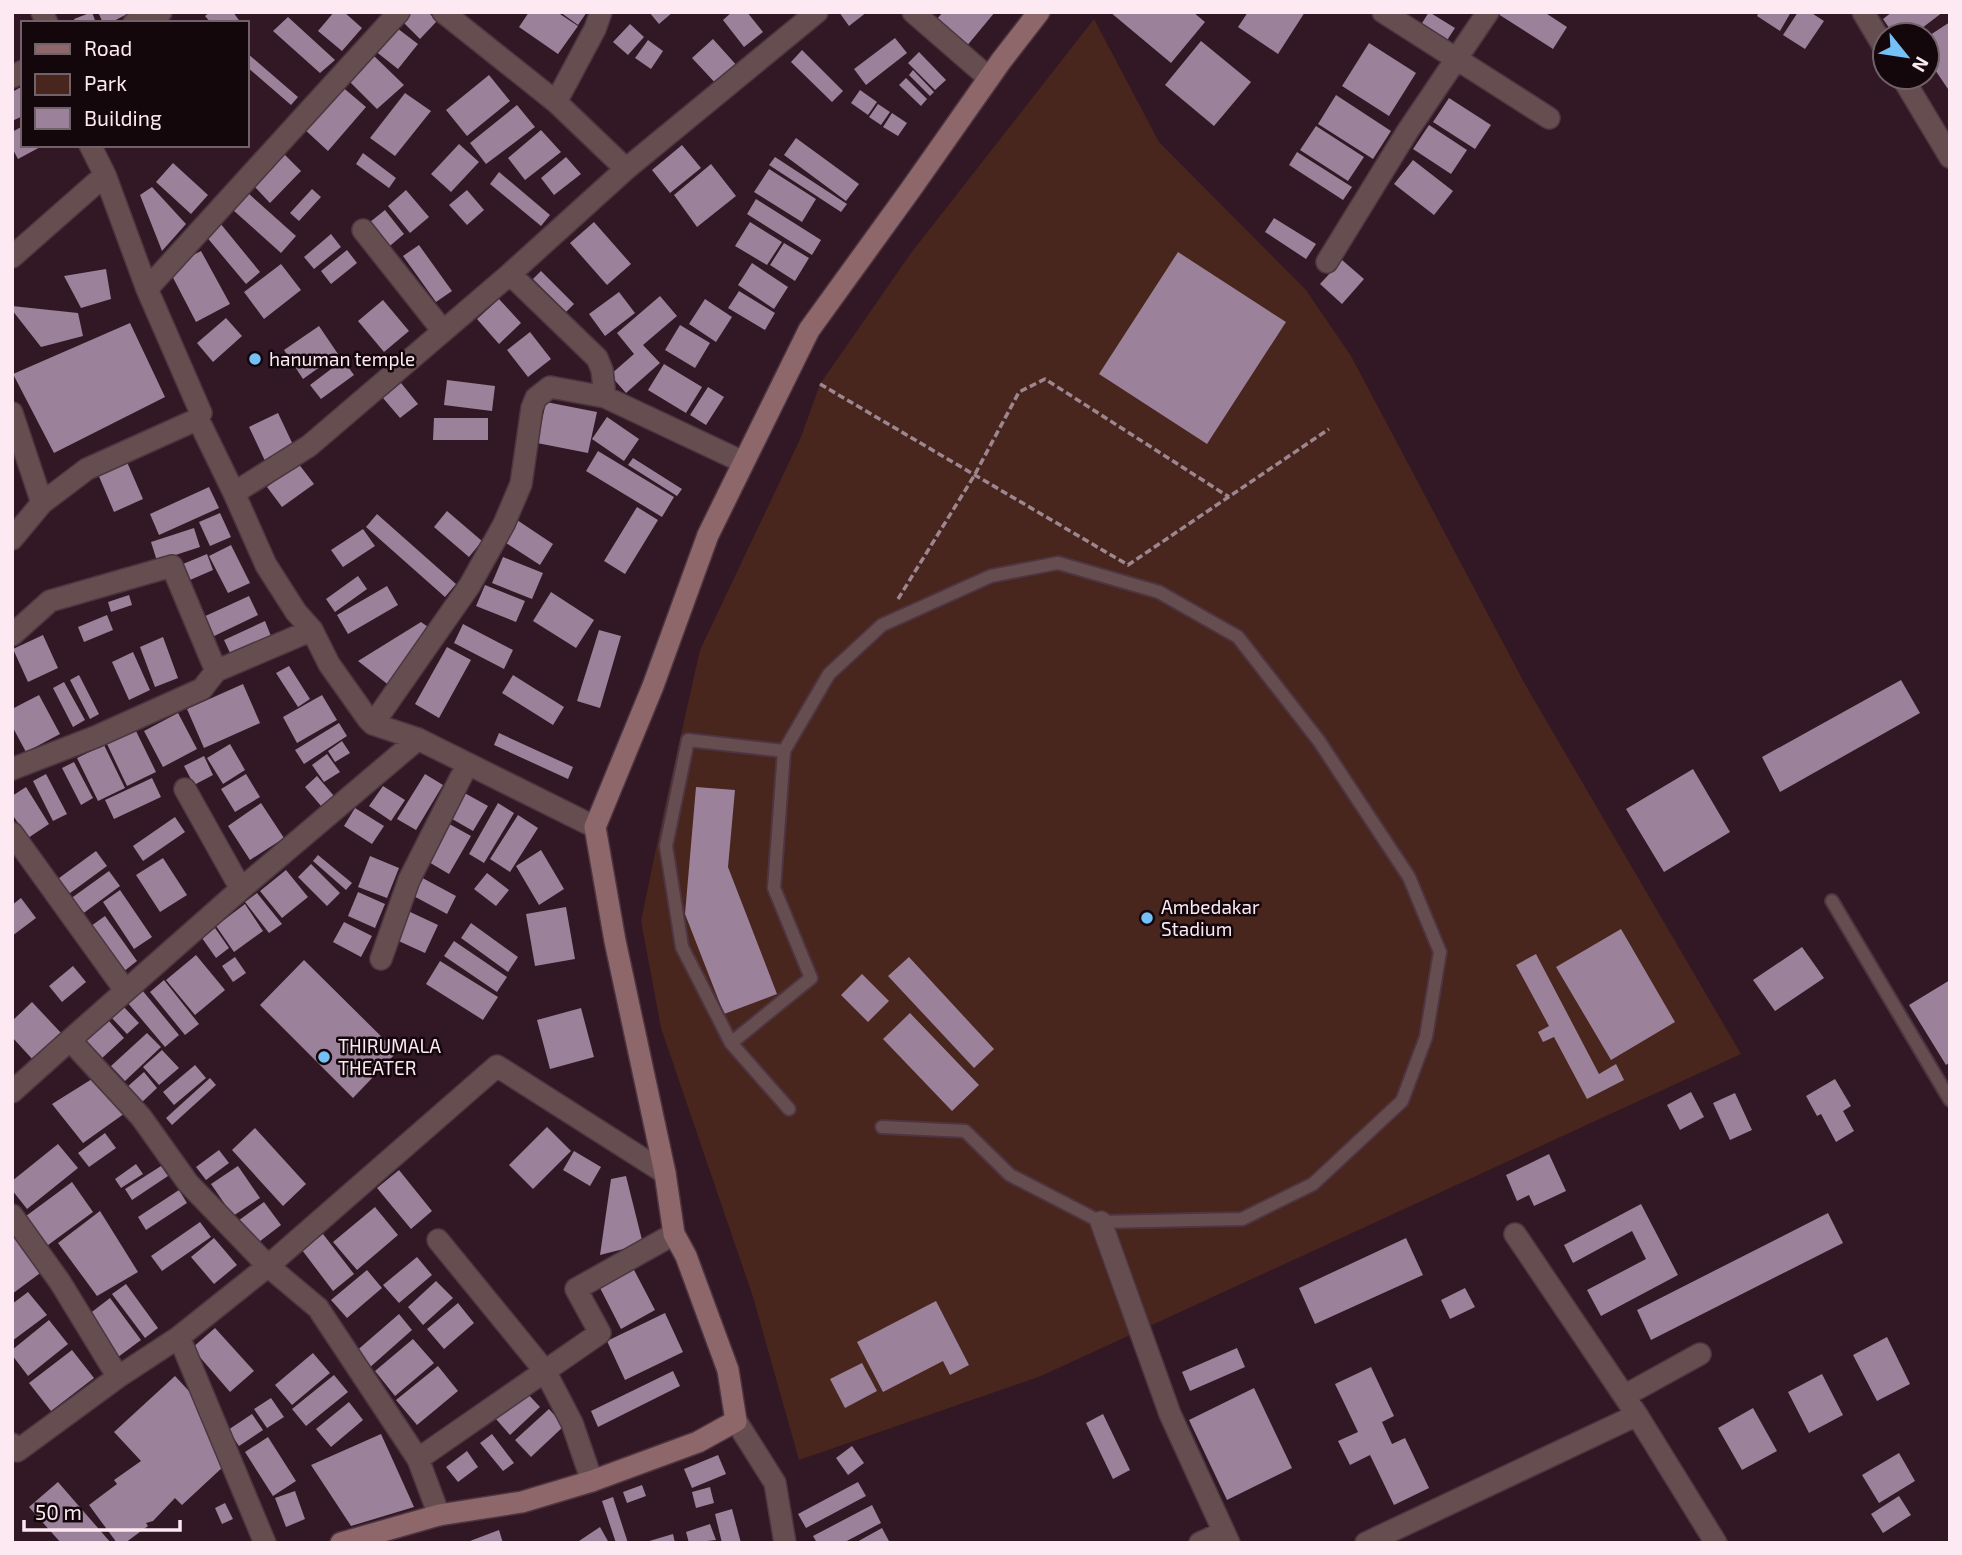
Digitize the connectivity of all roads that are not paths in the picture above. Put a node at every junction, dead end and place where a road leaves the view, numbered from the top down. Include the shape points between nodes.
1 (161, 12) edge
2 (399, 12) edge
3 (443, 12) edge
4 (601, 12) edge
5 (817, 12) edge
6 (913, 12) edge
7 (1039, 12) edge
8 (1383, 12) edge
9 (1488, 12) edge
10 (139, 21) edge
11 (1456, 58) junction
12 (989, 78) junction
13 (1910, 91) edge
14 (556, 102) junction
15 (1549, 118) dead end
16 (91, 147) edge
17 (1950, 157) edge
18 (626, 169) junction
19 (105, 175) junction
20 (363, 230) dead end
21 (12, 257) edge
22 (1327, 262) dead end
23 (510, 274) junction
24 (147, 289) junction
25 (443, 331) junction
26 (605, 397) junction
27 (12, 413) edge
28 (198, 419) junction
29 (16, 445) edge
30 (743, 462) junction
31 (234, 493) junction
32 (42, 503) junction
33 (12, 539) edge
34 (313, 630) junction
35 (12, 635) edge
36 (216, 671) junction
37 (373, 724) junction
38 (418, 739) junction
39 (784, 751) junction
40 (467, 765) junction
41 (12, 769) edge
42 (185, 789) dead end
43 (595, 827) junction
44 (12, 833) edge
45 (241, 889) junction
46 (1832, 901) dead end
47 (381, 959) dead end
48 (125, 990) junction
49 (70, 1040) junction
50 (731, 1043) junction
51 (12, 1092) edge
52 (1950, 1100) edge
53 (789, 1109) dead end
54 (882, 1127) dead end
55 (665, 1173) junction
56 (12, 1215) edge
57 (1101, 1222) junction
58 (674, 1234) junction
59 (1515, 1234) dead end
60 (438, 1240) dead end
61 (268, 1266) junction
62 (179, 1337) junction
63 (1700, 1354) dead end
64 (545, 1371) junction
65 (118, 1377) junction
66 (1624, 1396) junction
67 (1637, 1415) junction
68 (736, 1421) junction
69 (12, 1444) edge
70 (418, 1459) junction
71 (592, 1481) junction
72 (439, 1515) junction
73 (1226, 1538) edge
74 (265, 1543) edge
75 (341, 1543) edge
76 (785, 1543) edge
77 (1200, 1543) edge
78 (1366, 1543) edge
79 (1716, 1543) edge

1 - 10 street
2 - 24 street
3 - 14 street
4 - 14 street
5 - 18 street
6 - 12 street
7 - 12 street
8 - 11 street
9 - 11 street
11 - 15 street
11 - 22 street
12 - 30 street via 809,330
13 - 17 street
14 - 18 street
16 - 19 street
18 - 23 street
19 - 21 street
19 - 24 street
20 - 25 street
23 - 25 street
23 - 26 street via 597,358
24 - 28 street via 201,413
25 - 31 street via 309,446
26 - 30 street
26 - 37 street via 550,387 536,398 521,484 504,524 470,585
27 - 29 street
28 - 31 street
28 - 32 street via 87,469
29 - 32 street
30 - 43 street via 708,535
31 - 34 street via 266,565
32 - 33 street
34 - 36 street
34 - 37 street via 336,674
35 - 36 street via 50,601 173,566
36 - 41 street via 202,689
37 - 38 street
38 - 40 street
38 - 45 street
39 - 50 lane via 774,888 811,978
39 - 50 lane via 688,740 666,846 682,947
39 - 57 lane via 828,674 882,625 991,576 1058,563 1159,592 1238,637 1319,741 1409,877 1440,952 1426,1037 1402,1101 1313,1184 1242,1219
40 - 43 street
40 - 47 street via 409,880
42 - 45 street
43 - 55 street
44 - 48 street
45 - 48 street
46 - 52 lane
48 - 49 street
49 - 51 street
49 - 61 street via 141,1116 188,1183
50 - 53 lane
54 - 57 lane via 965,1131 1010,1175
55 - 58 street
55 - 61 street via 496,1066
56 - 65 street
57 - 73 street via 1170,1414
58 - 64 street via 576,1289 600,1332
58 - 68 street via 727,1370
59 - 66 street
60 - 64 street
61 - 62 street
61 - 70 street via 318,1308
62 - 65 street
62 - 74 street
63 - 66 street
64 - 70 street
64 - 71 street via 572,1423
65 - 69 street via 17,1451
66 - 67 street
67 - 78 street
67 - 79 street
68 - 71 street via 698,1442
68 - 76 street via 775,1483
70 - 72 street
71 - 72 street via 522,1502
72 - 75 street
73 - 77 street

